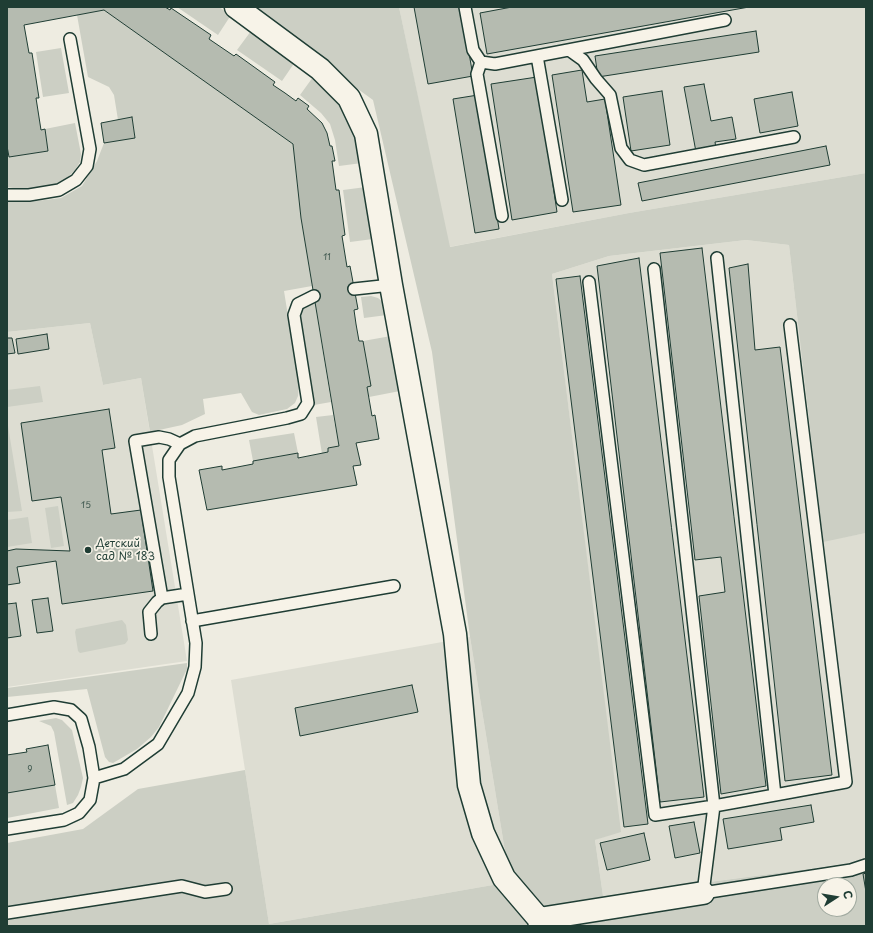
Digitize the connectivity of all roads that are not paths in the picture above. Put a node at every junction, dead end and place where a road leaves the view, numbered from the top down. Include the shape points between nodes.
1 (236, 7) edge
2 (465, 7) edge
3 (725, 20) dead end
4 (70, 39) dead end
5 (570, 50) junction
6 (537, 56) junction
7 (481, 62) junction
8 (794, 137) dead end
9 (7, 195) edge
10 (562, 200) dead end
11 (502, 216) dead end
12 (717, 258) dead end
13 (654, 269) dead end
14 (589, 282) dead end
15 (391, 285) junction
16 (354, 289) dead end
17 (314, 296) dead end
18 (790, 325) dead end
19 (180, 444) junction
20 (394, 586) dead end
21 (188, 594) junction
22 (162, 598) junction
23 (192, 621) junction
24 (151, 634) dead end
25 (7, 715) edge
26 (94, 778) junction
27 (775, 794) junction
28 (714, 806) junction
29 (7, 829) edge
30 (866, 865) edge
31 (226, 889) dead end
32 (703, 893) junction
33 (7, 913) edge
34 (540, 923) edge

1 - 15 street via 320,69 349,98 366,134
2 - 7 lane via 473,50
3 - 5 lane
4 - 9 lane via 90,149 87,166 76,180 59,190 29,195
5 - 6 lane
5 - 8 lane via 584,60 610,95 621,148 630,160 644,165
6 - 7 lane via 495,64
6 - 10 lane
7 - 11 lane via 478,74
12 - 27 lane
13 - 28 lane
14 - 28 lane via 655,815
15 - 16 lane
15 - 34 street via 455,634 469,785 483,833 504,878
17 - 19 lane via 298,304 294,315 308,403 301,414 206,433
18 - 27 lane via 846,782
19 - 21 lane via 169,460 169,477
19 - 22 lane via 159,438 136,441
20 - 23 lane
21 - 22 lane
21 - 23 lane
22 - 24 lane via 149,612
23 - 26 lane via 196,643 195,667 188,693 158,744 124,769
25 - 26 lane via 54,707 71,710 81,719
26 - 29 lane via 90,800 79,813 64,820
27 - 28 lane
28 - 32 lane
30 - 32 lane via 851,870
31 - 33 lane via 205,892 182,886
32 - 34 street

